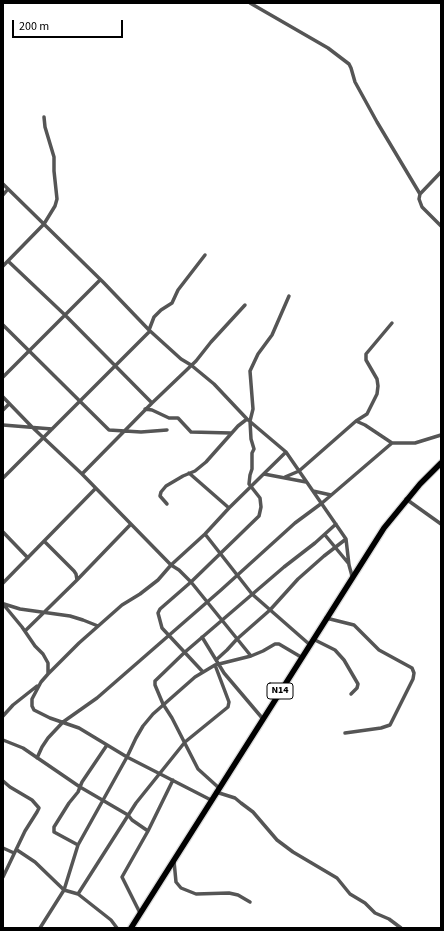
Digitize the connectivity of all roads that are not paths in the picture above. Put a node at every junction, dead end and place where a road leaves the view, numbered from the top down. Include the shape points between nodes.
1 (250, 3) edge
2 (44, 117) dead end
3 (441, 172) edge
4 (3, 184) edge
5 (8, 189) junction
6 (420, 194) junction
7 (3, 195) edge
8 (44, 224) junction
9 (441, 226) edge
10 (205, 255) dead end
11 (8, 260) junction
12 (3, 266) edge
13 (100, 280) junction
14 (289, 296) dead end
15 (246, 305) dead end
16 (65, 315) junction
17 (392, 323) dead end
18 (3, 325) edge
19 (149, 330) junction
20 (29, 352) junction
21 (191, 365) junction
22 (115, 366) junction
23 (3, 377) edge
24 (3, 397) edge
25 (80, 401) junction
26 (152, 403) junction
27 (9, 404) junction
28 (145, 409) junction
29 (3, 410) edge
30 (249, 420) junction
31 (356, 421) junction
32 (3, 425) edge
33 (32, 427) junction
34 (52, 429) junction
35 (167, 430) dead end
36 (124, 431) junction
37 (231, 433) junction
38 (441, 435) edge
39 (44, 438) junction
40 (392, 443) junction
41 (286, 452) junction
42 (441, 463) edge
43 (299, 471) junction
44 (189, 473) junction
45 (82, 474) junction
46 (264, 474) junction
47 (285, 477) junction
48 (3, 478) edge
49 (306, 482) junction
50 (250, 488) junction
51 (95, 489) junction
52 (313, 491) junction
53 (331, 495) junction
54 (406, 500) junction
55 (322, 503) junction
56 (167, 504) dead end
57 (229, 508) junction
58 (131, 524) junction
59 (336, 524) junction
60 (441, 524) edge
61 (3, 532) edge
62 (205, 534) junction
63 (325, 535) junction
64 (346, 539) junction
65 (44, 541) junction
66 (335, 547) junction
67 (221, 554) junction
68 (28, 558) junction
69 (171, 565) junction
70 (349, 565) junction
71 (237, 575) junction
72 (352, 576) junction
73 (77, 580) junction
74 (191, 582) junction
75 (3, 583) edge
76 (252, 594) junction
77 (206, 602) junction
78 (3, 604) edge
79 (270, 610) junction
80 (45, 612) junction
81 (326, 618) junction
82 (222, 621) junction
83 (98, 626) junction
84 (25, 631) junction
85 (168, 635) junction
86 (202, 637) junction
87 (237, 639) junction
88 (311, 641) junction
89 (185, 652) junction
90 (250, 656) junction
91 (301, 657) junction
92 (216, 660) junction
93 (216, 665) junction
94 (203, 672) junction
95 (48, 674) junction
96 (41, 682) junction
97 (351, 694) dead end
98 (163, 704) junction
99 (3, 716) edge
100 (263, 719) junction
101 (63, 722) junction
102 (345, 733) dead end
103 (3, 740) edge
104 (185, 742) junction
105 (107, 745) junction
106 (127, 757) junction
107 (37, 758) junction
108 (160, 773) junction
109 (173, 780) junction
110 (3, 781) edge
111 (80, 787) junction
112 (218, 790) junction
113 (211, 800) junction
114 (103, 801) junction
115 (128, 815) junction
116 (148, 831) junction
117 (78, 845) junction
118 (3, 848) edge
119 (17, 850) junction
120 (14, 853) junction
121 (174, 859) junction
122 (3, 877) edge
123 (64, 890) junction
124 (78, 894) junction
125 (250, 902) dead end
126 (140, 913) junction
127 (40, 928) edge
128 (117, 928) edge
129 (131, 928) edge
130 (401, 928) edge

1 - 6 street via 328,48 349,64 355,82
2 - 8 street via 54,157 57,199
3 - 6 street
4 - 5 street
5 - 7 street
5 - 8 street
6 - 9 street via 422,206
8 - 11 street
8 - 13 street
10 - 19 street via 178,290 172,303 154,317
11 - 12 street
11 - 16 street
13 - 16 street
13 - 19 street
14 - 30 street via 272,335 258,354 250,371 253,409
15 - 21 street
16 - 20 street
16 - 22 street
17 - 31 street via 366,354 366,360 377,379 377,394 367,414
18 - 20 street
19 - 21 street
19 - 22 street
20 - 23 street
20 - 25 street
21 - 26 street
21 - 30 street
22 - 25 street
22 - 26 street
24 - 27 street
25 - 34 street
25 - 36 street via 109,430
26 - 28 street
27 - 29 street
27 - 33 street
28 - 36 street
28 - 37 street via 169,418 178,418 194,433
30 - 37 street
30 - 41 street
30 - 50 street via 254,449
31 - 40 street
31 - 43 street
32 - 33 street
33 - 34 street
33 - 39 street
34 - 39 street
35 - 36 street
36 - 45 street
37 - 44 street via 206,462
38 - 40 street via 415,443
39 - 45 street
39 - 48 street
40 - 53 street
41 - 43 street
41 - 46 street
42 - 54 main road, N14
43 - 47 street
43 - 49 street
44 - 56 street via 166,486 161,492 160,496
44 - 57 street
45 - 51 street
46 - 47 street
46 - 50 street
47 - 49 street
49 - 52 street
50 - 57 street
50 - 67 street via 260,498 259,516
51 - 58 street
51 - 65 street
52 - 53 street
52 - 55 street
53 - 55 street
54 - 60 street
54 - 72 main road, N14
55 - 59 street
55 - 71 street via 295,523
57 - 62 street
58 - 69 street
58 - 73 street
59 - 63 street
59 - 64 street
61 - 68 street
62 - 67 street
62 - 69 street
63 - 66 street
63 - 76 street
64 - 66 street
64 - 70 street
65 - 68 street
65 - 73 street via 74,571
66 - 70 street
66 - 79 street via 298,579
67 - 71 street
67 - 74 street
68 - 75 street
69 - 74 street
69 - 83 street via 158,580 122,605
70 - 72 street
71 - 76 street
71 - 77 street
72 - 81 main road, N14
73 - 80 street
74 - 77 street
74 - 85 street via 160,609 158,614 162,628
76 - 79 street
76 - 82 street
77 - 82 street
77 - 85 street
78 - 80 street
78 - 84 street
79 - 87 street
79 - 88 street
80 - 83 street via 70,616
80 - 84 street
81 - 88 main road, N14
81 - 102 street via 354,625 379,650 412,668 414,673 390,725
82 - 86 street
82 - 87 street
83 - 95 street
84 - 95 street via 48,663
85 - 89 street
85 - 101 street via 97,698
86 - 89 street
86 - 92 street
87 - 90 street
87 - 92 street
88 - 91 main road, N14
88 - 97 street via 335,650 344,660 358,684
89 - 94 street
89 - 98 street via 155,681
90 - 91 street via 279,644
90 - 93 street
91 - 100 main road, N14
92 - 93 street
93 - 94 street
93 - 100 street
93 - 104 street via 228,707
94 - 98 street
95 - 96 street
96 - 99 street
96 - 101 street via 32,699 34,710
98 - 104 street
98 - 106 street via 143,726
100 - 112 main road, N14
101 - 105 street via 79,728
101 - 107 street via 48,738
103 - 107 street via 23,748
104 - 108 street
104 - 112 street via 198,769
105 - 106 street
105 - 111 street
106 - 108 street
106 - 114 street
107 - 111 street
108 - 109 street
108 - 115 street
109 - 113 street
109 - 116 street
110 - 119 street via 32,800 39,808
111 - 114 street
111 - 117 street via 61,814 54,830
112 - 113 main road, N14
112 - 130 street via 235,798 253,812 277,840 337,878 350,894
113 - 121 main road, N14
114 - 115 street
114 - 117 street
115 - 116 street
115 - 124 street
116 - 126 street via 122,878
117 - 123 street
118 - 120 street
119 - 120 street
119 - 123 street via 35,862
120 - 122 street
121 - 125 street via 176,882 181,888 196,894 229,893
121 - 126 main road, N14
123 - 124 street
123 - 127 street
124 - 128 street
126 - 129 main road, N14

